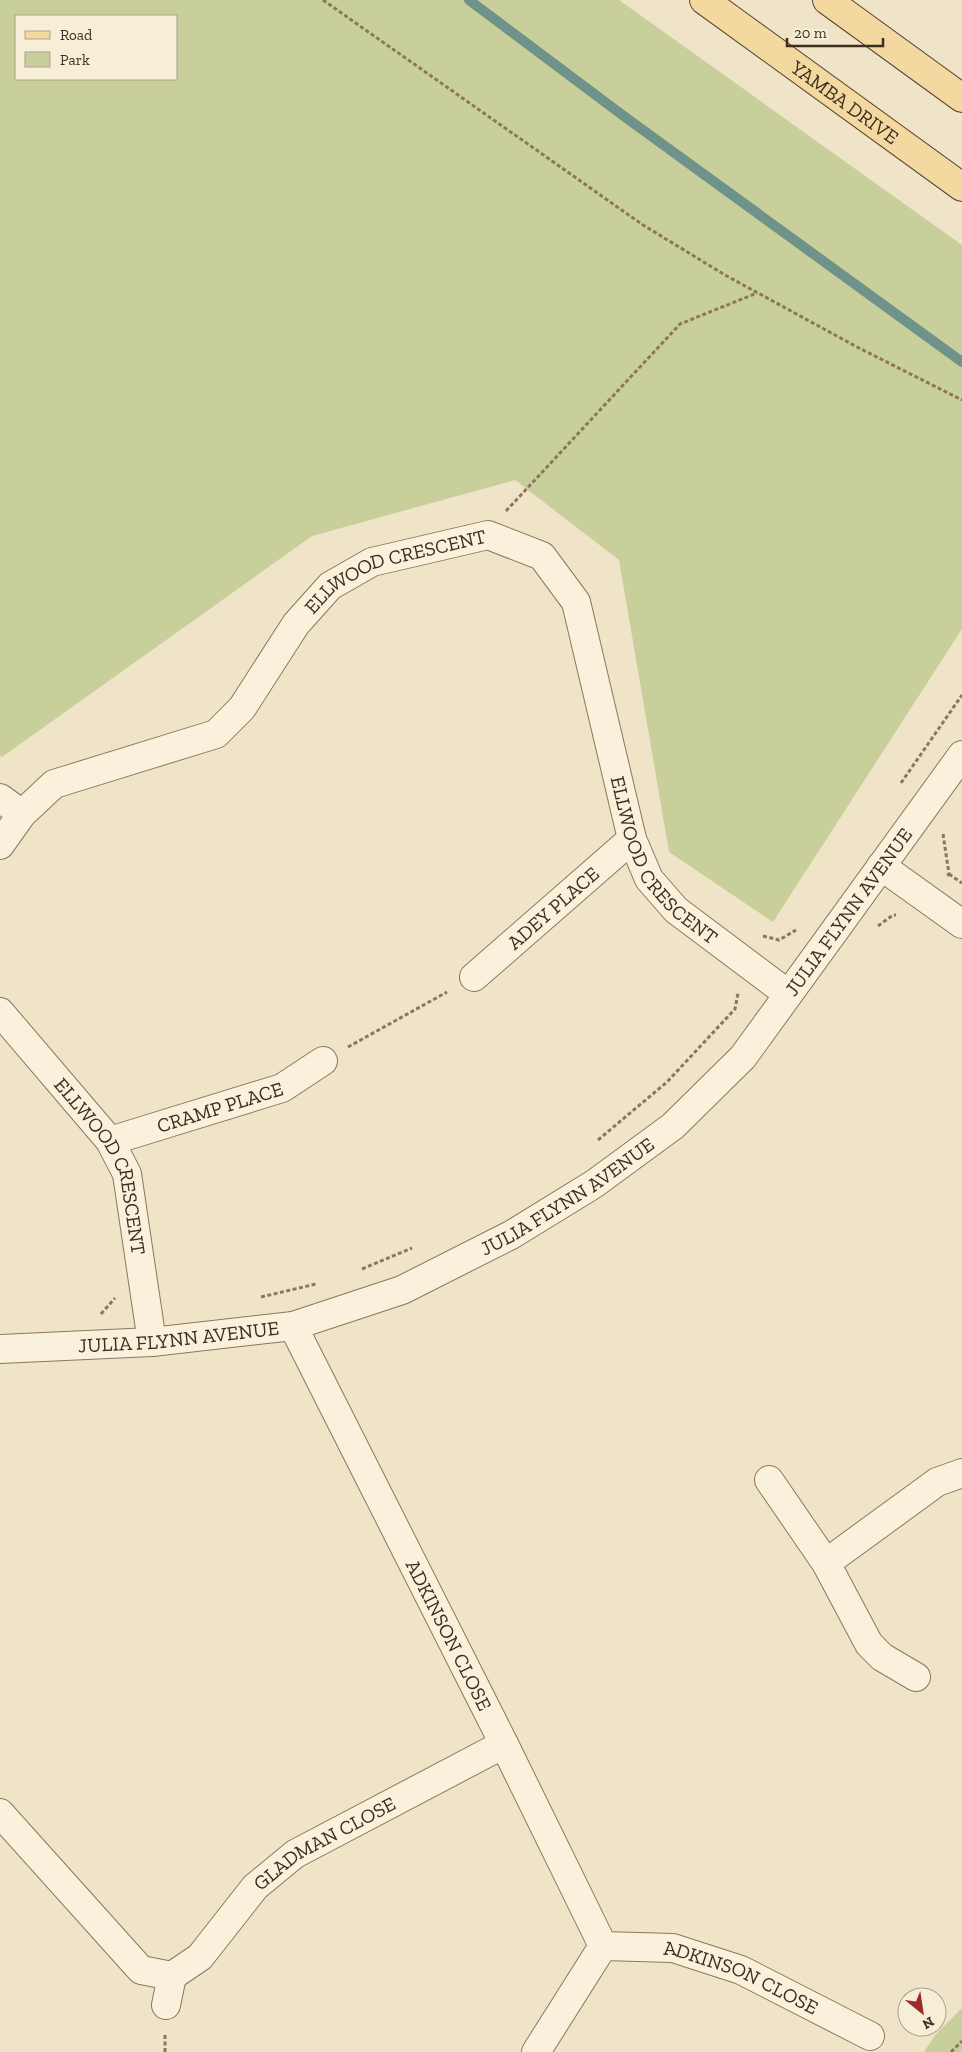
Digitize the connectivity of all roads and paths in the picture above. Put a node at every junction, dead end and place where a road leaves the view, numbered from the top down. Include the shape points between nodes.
1 (323, 0) edge
2 (704, 0) edge
3 (827, 0) edge
4 (962, 98) edge
5 (962, 187) edge
6 (757, 293) junction
7 (962, 400) edge
8 (488, 535) junction
9 (962, 695) edge
10 (962, 755) edge
11 (900, 784) dead end
12 (0, 798) edge
13 (22, 814) junction
14 (948, 826) dead end
15 (632, 839) junction
16 (0, 845) edge
17 (881, 866) junction
18 (949, 874) junction
19 (962, 883) edge
20 (927, 899) junction
21 (962, 924) edge
22 (800, 928) dead end
23 (734, 954) junction
24 (474, 977) joint
25 (788, 994) junction
26 (0, 1012) edge
27 (323, 1061) joint
28 (110, 1141) junction
29 (594, 1144) dead end
30 (421, 1245) dead end
31 (356, 1271) dead end
32 (142, 1277) junction
33 (319, 1283) dead end
34 (252, 1299) dead end
35 (98, 1317) dead end
36 (293, 1326) junction
37 (152, 1342) junction
38 (0, 1349) edge
39 (962, 1473) edge
40 (769, 1480) dead end
41 (826, 1563) junction
42 (916, 1677) dead end
43 (504, 1744) junction
44 (0, 1813) edge
45 (603, 1946) junction
46 (172, 1976) junction
47 (166, 2005) dead end
48 (870, 2036) dead end
49 (962, 2041) edge
50 (536, 2052) edge
51 (951, 2052) edge

1 - 6 path via 643,225
2 - 5 main road, YAMBA DRIVE
3 - 4 main road
6 - 7 path
6 - 8 path via 680,324 514,501
8 - 13 street, ELLWOOD CRESCENT via 372,562 330,586 296,624 242,708 216,734 54,784
8 - 15 street, ELLWOOD CRESCENT via 542,556 576,602
9 - 11 path
10 - 17 street, JULIA FLYNN AVENUE
12 - 13 street
13 - 16 street, ELLWOOD CRESCENT
14 - 18 path via 943,833
15 - 23 street, ELLWOOD CRESCENT via 650,879 676,910
15 - 24 street, ADEY PLACE
17 - 20 street
17 - 25 street, JULIA FLYNN AVENUE
18 - 19 path
18 - 20 path
20 - 21 street
22 - 23 path via 779,940 748,933
23 - 25 street, ELLWOOD CRESCENT
23 - 29 path via 729,963 740,984 735,1009 667,1082
24 - 27 path
25 - 36 street, JULIA FLYNN AVENUE via 743,1057 673,1126 594,1184 511,1235 402,1290
26 - 28 street, ELLWOOD CRESCENT
27 - 28 street, CRAMP PLACE via 282,1088
28 - 32 street, ELLWOOD CRESCENT via 127,1174
30 - 31 path
32 - 35 path via 124,1277 118,1295
32 - 37 street, ELLWOOD CRESCENT
33 - 34 path
36 - 37 street, JULIA FLYNN AVENUE
36 - 43 street, ADKINSON CLOSE
37 - 38 street, JULIA FLYNN AVENUE
39 - 41 street via 937,1482
40 - 41 street
41 - 42 street via 869,1644 882,1657
43 - 45 street, ADKINSON CLOSE
43 - 46 street, GLADMAN CLOSE via 295,1854 255,1887 200,1957
44 - 46 street via 141,1970
45 - 48 street, ADKINSON CLOSE via 673,1948 741,1970
45 - 50 street
46 - 47 street
49 - 51 path

